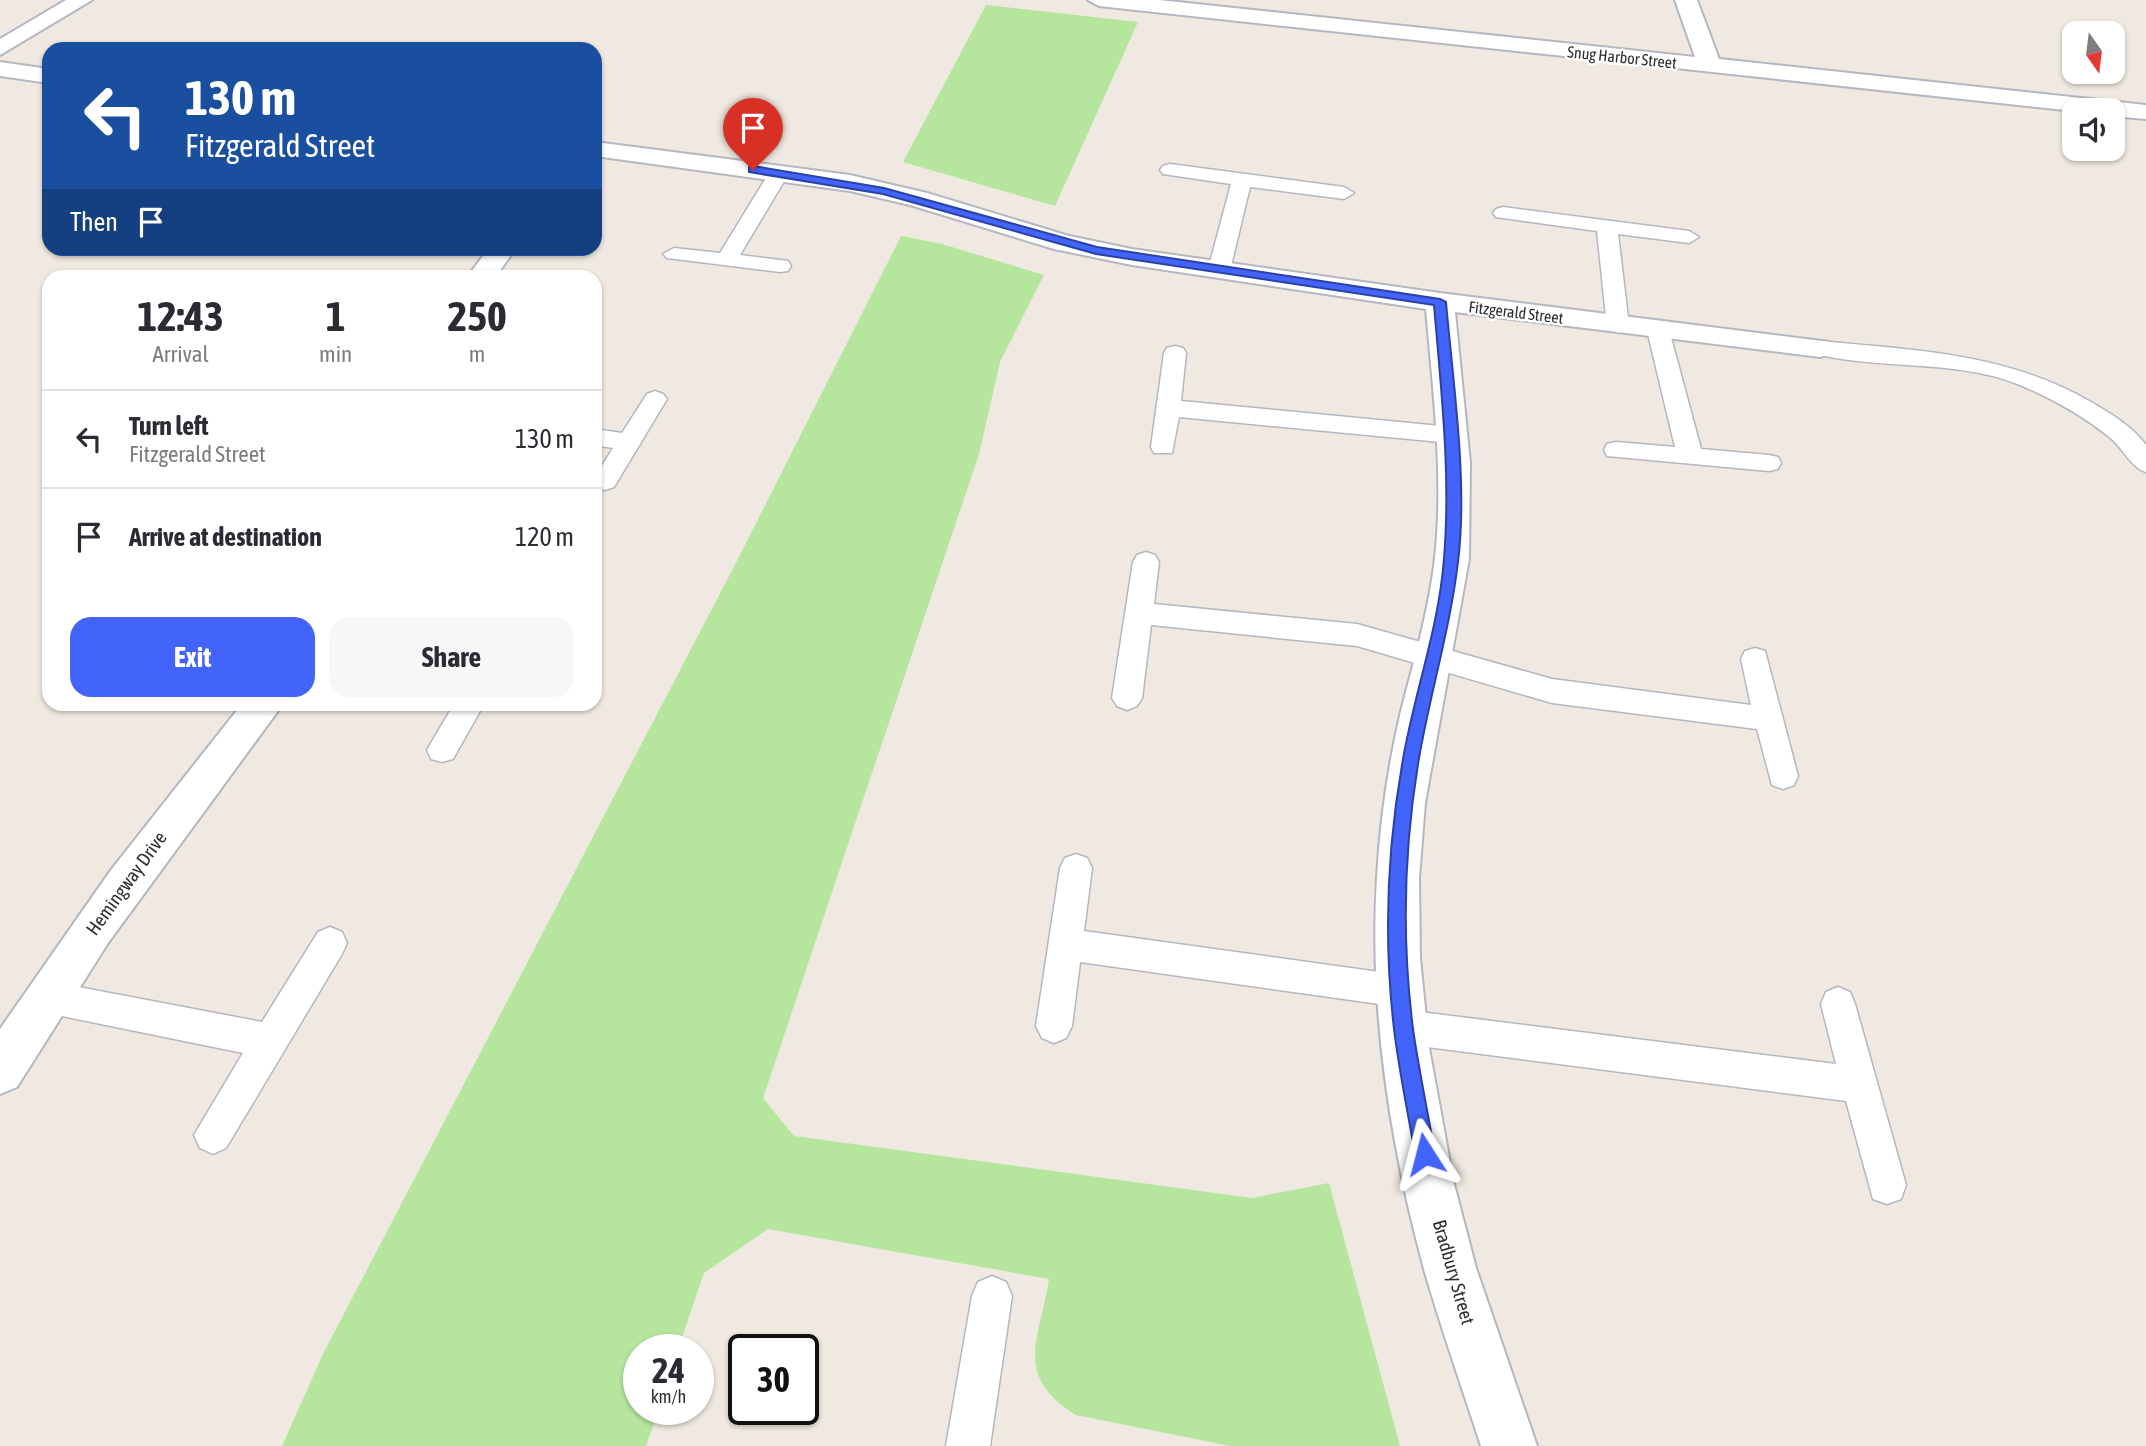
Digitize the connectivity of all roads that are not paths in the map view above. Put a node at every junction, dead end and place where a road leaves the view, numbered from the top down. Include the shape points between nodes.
1 (81, 0) edge
2 (1099, 0) edge
3 (1686, 0) edge
4 (0, 48) edge
5 (1710, 66) junction
6 (0, 69) edge
7 (42, 75) edge
8 (2146, 112) edge
9 (602, 150) edge
10 (1170, 170) dead end
11 (779, 173) junction
12 (1242, 180) junction
13 (1344, 193) dead end
14 (1503, 213) dead end
15 (1607, 226) junction
16 (1689, 237) dead end
17 (674, 254) dead end
18 (726, 260) junction
19 (780, 266) dead end
20 (1219, 270) junction
21 (1440, 302) junction
22 (1618, 326) junction
23 (1658, 330) junction
24 (1820, 348) joint
25 (1175, 353) dead end
26 (655, 399) dead end
27 (1168, 408) junction
28 (1451, 435) junction
29 (602, 439) edge
30 (2139, 441) edge
31 (629, 442) junction
32 (1163, 447) dead end
33 (1616, 450) dead end
34 (1690, 456) junction
35 (1769, 463) dead end
36 (2146, 464) edge
37 (605, 481) dead end
38 (1146, 562) dead end
39 (1139, 613) junction
40 (1434, 657) junction
41 (1755, 659) dead end
42 (1128, 698) dead end
43 (258, 711) edge
44 (465, 711) edge
45 (1770, 719) junction
46 (442, 750) dead end
47 (1783, 776) dead end
48 (1076, 868) dead end
49 (330, 943) dead end
50 (1066, 944) junction
51 (47, 997) junction
52 (1838, 1003) dead end
53 (1402, 1009) junction
54 (1054, 1026) dead end
55 (270, 1041) junction
56 (0, 1071) edge
57 (1860, 1085) junction
58 (213, 1135) dead end
59 (1887, 1185) dead end
60 (992, 1296) dead end
61 (968, 1446) edge
62 (1508, 1446) edge

1 - 4 street
2 - 5 street, Snug Harbor Street
3 - 5 street
5 - 8 street, Snug Harbor Street
6 - 7 street
9 - 11 street, Fitzgerald Street
10 - 12 lane
11 - 18 lane
11 - 20 street, Fitzgerald Street via 884,191 1096,250
12 - 13 lane
12 - 20 lane
14 - 15 lane
15 - 16 lane
15 - 22 lane
17 - 18 lane
18 - 19 lane
20 - 21 street, Fitzgerald Street
21 - 22 street, Fitzgerald Street
21 - 28 street, Bradbury Street
22 - 23 street, Fitzgerald Street
23 - 24 street, Fitzgerald Street
23 - 34 lane
24 - 30 lane via 1939,356 2007,371 2079,404
25 - 27 lane
26 - 31 lane
27 - 28 lane
27 - 32 lane
28 - 40 street, Bradbury Street via 1451,560
29 - 31 lane
30 - 36 lane
31 - 37 lane
33 - 34 lane
34 - 35 lane
38 - 39 lane
39 - 40 lane via 1357,635
39 - 42 lane
40 - 45 lane via 1589,698
40 - 53 street, Bradbury Street via 1410,764 1401,831 1397,917
41 - 45 lane
43 - 51 street, Hemingway Drive via 151,847
44 - 46 lane
45 - 47 lane
48 - 50 lane
49 - 55 lane
50 - 53 lane
50 - 54 lane
51 - 55 lane
51 - 56 street, Hemingway Drive
52 - 57 lane
53 - 57 lane
53 - 62 street, Bradbury Street via 1425,1154 1450,1267
55 - 58 lane
57 - 59 lane
60 - 61 lane

